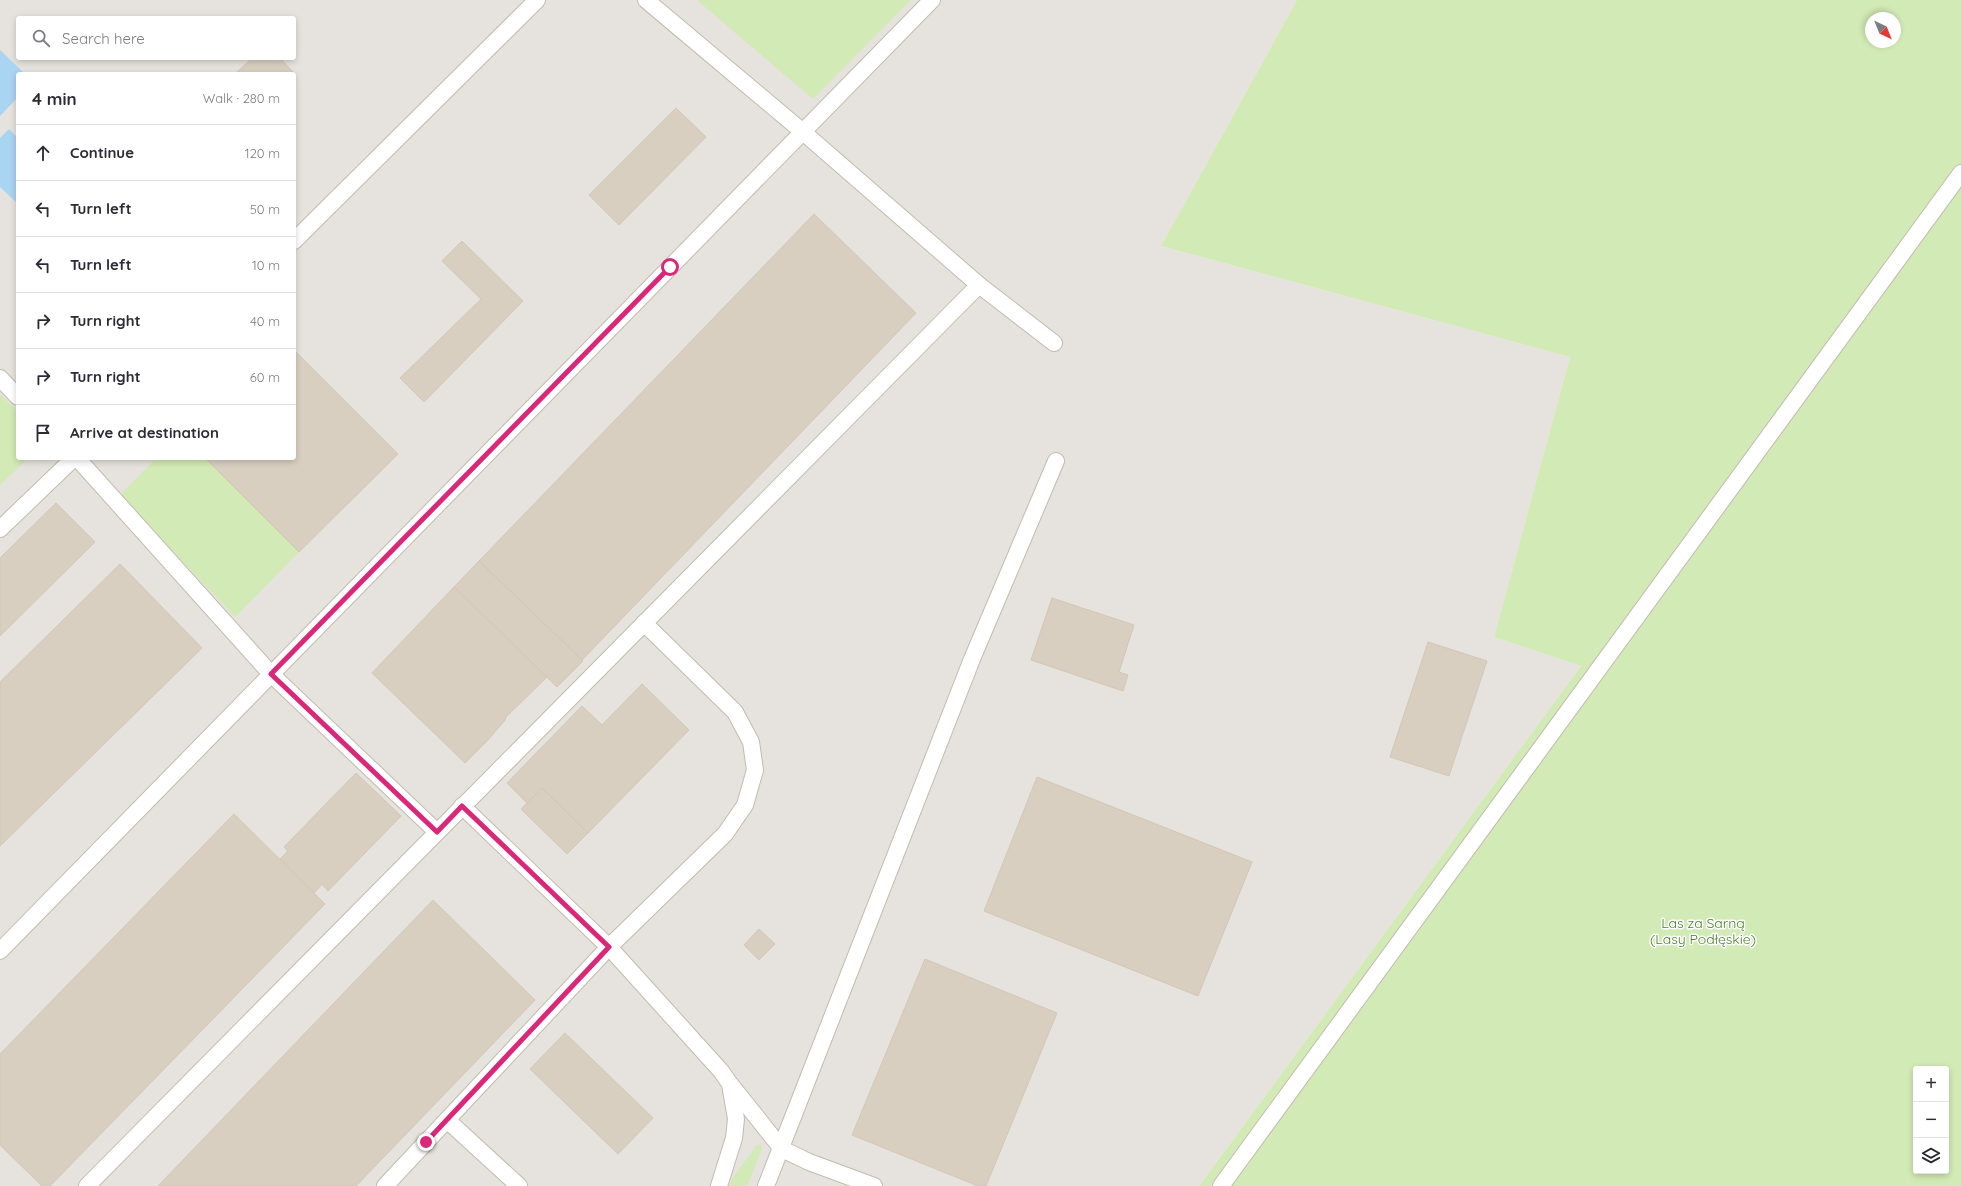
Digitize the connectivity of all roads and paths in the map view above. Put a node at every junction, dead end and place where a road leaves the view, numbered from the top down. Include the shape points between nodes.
1 (537, 0) edge
2 (646, 0) edge
3 (932, 0) edge
4 (803, 132) junction
5 (1961, 173) edge
6 (296, 239) edge
7 (979, 285) junction
8 (1054, 343) dead end
9 (0, 378) edge
10 (16, 395) edge
11 (72, 460) edge
12 (79, 460) edge
13 (1056, 461) dead end
14 (0, 529) edge
15 (644, 623) junction
16 (271, 674) junction
17 (462, 806) junction
18 (437, 832) junction
19 (609, 947) junction
20 (0, 950) edge
21 (730, 1084) junction
22 (447, 1120) junction
23 (782, 1149) junction
24 (87, 1186) edge
25 (385, 1186) edge
26 (519, 1186) edge
27 (719, 1186) edge
28 (766, 1186) edge
29 (874, 1186) edge
30 (1221, 1186) edge

1 - 6 lane
2 - 4 lane
3 - 4 lane
4 - 7 lane
4 - 16 lane
5 - 30 lane
7 - 8 lane
7 - 15 lane
9 - 10 lane
11 - 14 lane
12 - 16 lane
13 - 23 lane via 972,659
15 - 17 lane
15 - 19 lane via 735,712 751,742 756,770 745,804 725,834
16 - 18 lane
16 - 20 lane
17 - 18 lane
17 - 19 lane
18 - 24 lane
19 - 21 lane
19 - 22 lane
21 - 23 lane
21 - 27 lane via 736,1118 734,1138
22 - 25 lane
22 - 26 lane
23 - 28 lane
23 - 29 lane

